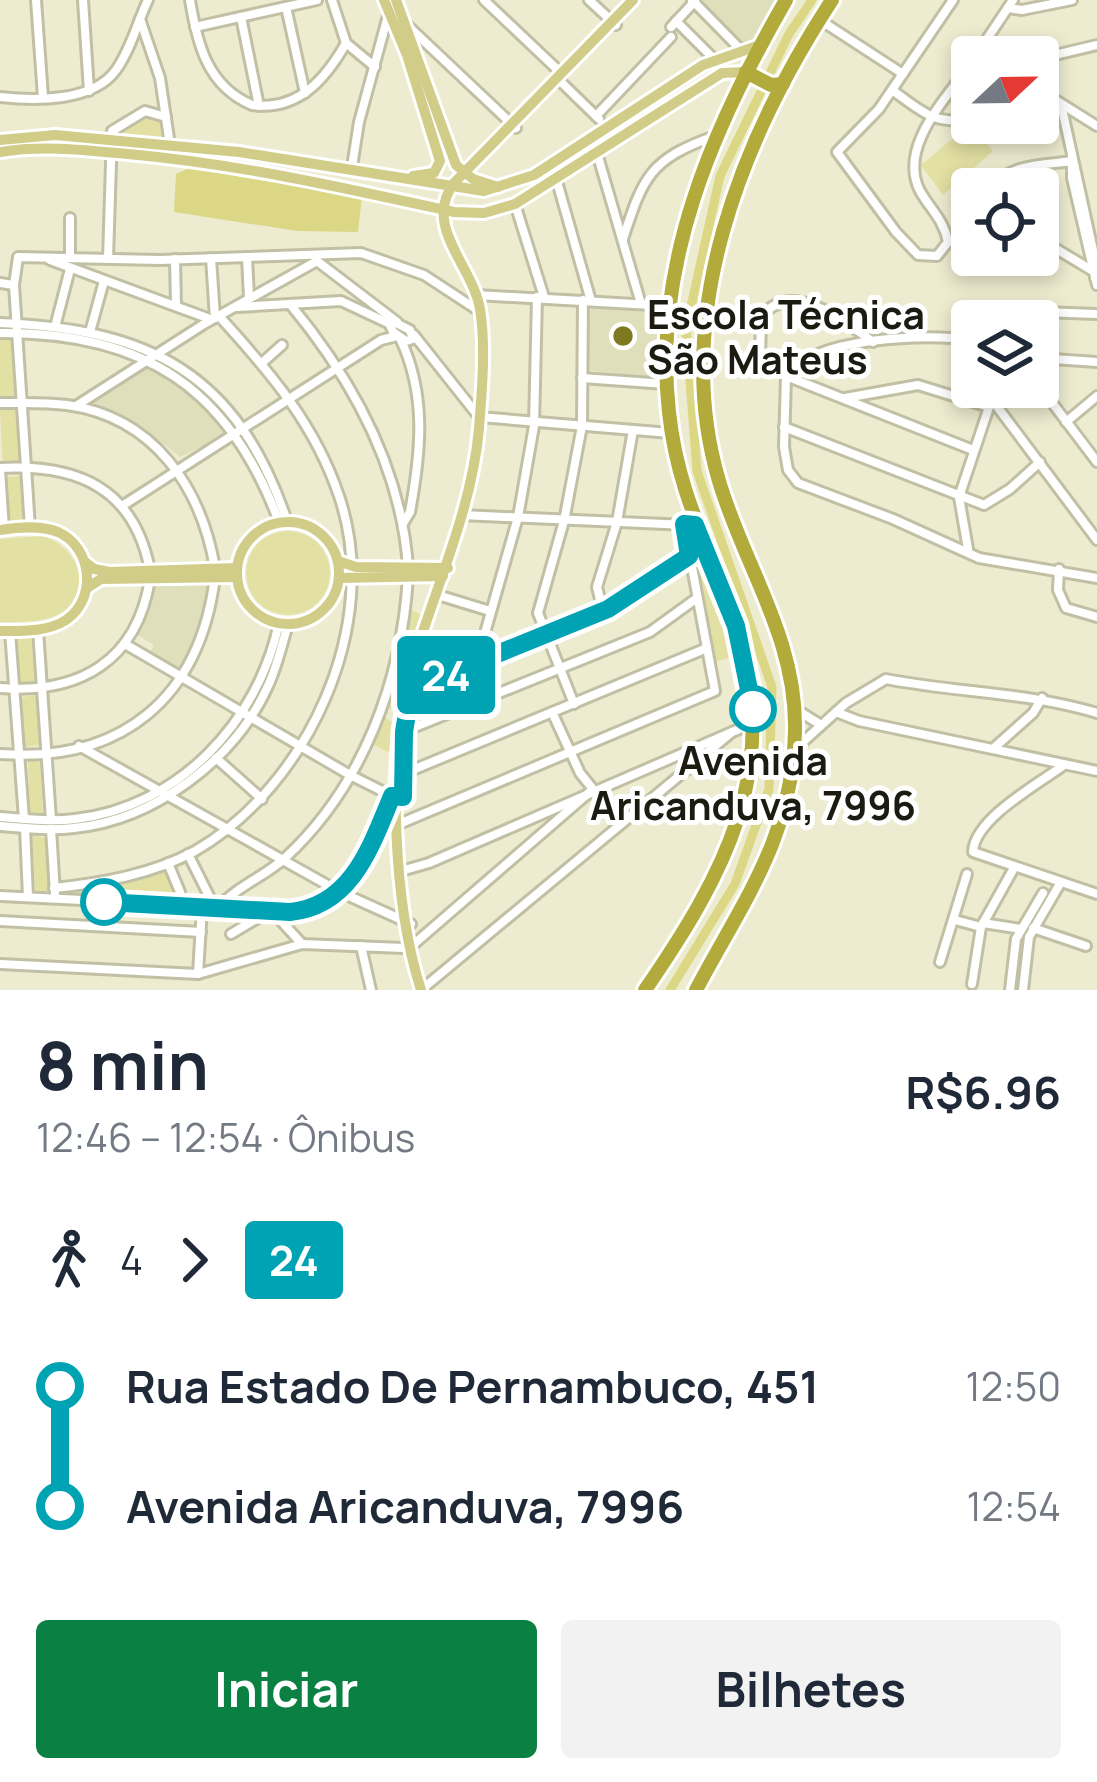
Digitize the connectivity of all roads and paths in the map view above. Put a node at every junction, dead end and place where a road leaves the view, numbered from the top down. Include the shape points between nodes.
1 (36, 0) edge
2 (82, 0) edge
3 (190, 0) edge
4 (317, 0) edge
5 (332, 0) edge
6 (484, 0) edge
7 (589, 0) edge
8 (637, 0) edge
9 (786, 0) edge
10 (832, 0) edge
11 (953, 0) edge
12 (1072, 0) edge
13 (146, 1) edge
14 (694, 1) edge
15 (1010, 4) edge
16 (390, 6) edge
17 (286, 7) junction
18 (241, 17) junction
19 (140, 19) junction
20 (819, 20) junction
21 (404, 23) junction
22 (614, 23) junction
23 (194, 27) junction
24 (673, 28) junction
25 (989, 36) edge
26 (346, 43) junction
27 (760, 45) junction
28 (1097, 45) edge
29 (742, 51) junction
30 (1059, 54) edge
31 (718, 66) junction
32 (375, 68) junction
33 (904, 74) junction
34 (561, 78) junction
35 (746, 78) junction
36 (777, 84) junction
37 (161, 86) junction
38 (892, 90) junction
39 (89, 91) junction
40 (305, 93) junction
41 (951, 93) edge
42 (43, 97) junction
43 (0, 98) edge
44 (1061, 104) joint
45 (259, 106) junction
46 (149, 110) junction
47 (596, 116) junction
48 (166, 117) junction
49 (933, 119) junction
50 (951, 122) edge
51 (513, 126) junction
52 (1097, 126) edge
53 (608, 128) junction
54 (716, 136) junction
55 (0, 140) edge
56 (170, 145) junction
57 (110, 146) junction
58 (0, 152) edge
59 (597, 152) junction
60 (446, 158) junction
61 (1072, 159) junction
62 (352, 167) junction
63 (1030, 168) edge
64 (466, 175) junction
65 (400, 176) junction
66 (556, 178) junction
67 (453, 188) junction
68 (504, 188) junction
69 (515, 204) junction
70 (445, 210) junction
71 (473, 213) junction
72 (70, 218) dead end
73 (453, 232) junction
74 (623, 241) junction
75 (1059, 252) edge
76 (284, 256) junction
77 (247, 257) junction
78 (212, 258) junction
79 (313, 258) junction
80 (108, 260) junction
81 (176, 260) junction
82 (70, 263) junction
83 (290, 276) junction
84 (1095, 276) edge
85 (104, 281) junction
86 (0, 283) edge
87 (14, 285) junction
88 (479, 295) junction
89 (541, 297) junction
90 (250, 299) junction
91 (587, 300) junction
92 (290, 304) junction
93 (640, 304) junction
94 (176, 306) junction
95 (669, 306) junction
96 (236, 307) junction
97 (1059, 311) edge
98 (1096, 311) edge
99 (483, 313) junction
100 (215, 318) junction
101 (0, 323) edge
102 (392, 324) junction
103 (55, 327) junction
104 (17, 328) junction
105 (90, 332) junction
106 (0, 333) edge
107 (951, 336) edge
108 (406, 338) junction
109 (381, 340) junction
110 (874, 343) junction
111 (282, 345) dead end
112 (153, 357) junction
113 (760, 359) dead end
114 (1059, 359) edge
115 (263, 362) junction
116 (1097, 362) edge
117 (339, 368) junction
118 (786, 376) junction
119 (582, 378) junction
120 (666, 384) junction
121 (951, 394) edge
122 (1097, 396) edge
123 (844, 398) junction
124 (291, 399) junction
125 (0, 403) edge
126 (22, 403) junction
127 (75, 406) junction
128 (989, 408) edge
129 (994, 408) edge
130 (1056, 408) edge
131 (482, 418) junction
132 (1066, 422) junction
133 (534, 423) junction
134 (582, 426) junction
135 (784, 427) junction
136 (633, 430) junction
137 (238, 433) junction
138 (672, 434) junction
139 (973, 450) junction
140 (1040, 462) junction
141 (1097, 462) edge
142 (27, 467) junction
143 (0, 469) edge
144 (179, 471) junction
145 (959, 497) junction
146 (1, 503) edge
147 (122, 506) junction
148 (464, 516) junction
149 (518, 518) junction
150 (565, 519) junction
151 (283, 522) junction
152 (617, 522) junction
153 (403, 523) junction
154 (690, 525) junction
155 (30, 528) junction
156 (2, 530) edge
157 (1097, 540) edge
158 (968, 551) junction
159 (689, 556) junction
160 (85, 562) junction
161 (1059, 569) junction
162 (344, 570) junction
163 (408, 571) junction
164 (237, 572) junction
165 (446, 572) junction
166 (215, 573) junction
167 (150, 574) junction
168 (1097, 578) edge
169 (87, 588) junction
170 (442, 596) junction
171 (698, 598) junction
172 (490, 610) junction
173 (603, 611) junction
174 (1097, 617) edge
175 (283, 624) junction
176 (38, 628) junction
177 (5, 631) edge
178 (544, 635) junction
179 (125, 644) junction
180 (706, 649) junction
181 (493, 657) junction
182 (559, 669) junction
183 (182, 678) junction
184 (0, 688) edge
185 (42, 688) junction
186 (15, 689) junction
187 (408, 690) junction
188 (1042, 698) junction
189 (574, 704) junction
190 (794, 708) junction
191 (552, 712) junction
192 (835, 712) junction
193 (1097, 713) edge
194 (246, 715) junction
195 (754, 723) junction
196 (821, 724) junction
197 (732, 732) junction
198 (402, 733) junction
199 (93, 743) junction
200 (79, 746) junction
201 (300, 746) junction
202 (699, 746) junction
203 (994, 748) junction
204 (794, 750) junction
205 (46, 751) junction
206 (569, 753) junction
207 (0, 754) edge
208 (20, 755) junction
209 (705, 756) junction
210 (100, 757) junction
211 (216, 758) junction
212 (1065, 764) junction
213 (1097, 771) edge
214 (350, 775) junction
215 (401, 776) junction
216 (592, 790) junction
217 (163, 793) junction
218 (398, 797) junction
219 (262, 799) junction
220 (556, 806) junction
221 (566, 815) junction
222 (0, 822) edge
223 (24, 823) junction
224 (51, 824) junction
225 (401, 824) junction
226 (621, 824) junction
227 (228, 829) junction
228 (188, 854) junction
229 (284, 860) junction
230 (168, 863) junction
231 (1014, 868) junction
232 (403, 871) junction
233 (967, 874) dead end
234 (1061, 882) junction
235 (180, 892) dead end
236 (340, 892) junction
237 (55, 893) junction
238 (1043, 893) dead end
239 (1097, 894) edge
240 (0, 896) edge
241 (28, 897) junction
242 (202, 907) junction
243 (217, 908) junction
244 (271, 911) junction
245 (955, 920) junction
246 (0, 921) edge
247 (409, 924) junction
248 (982, 925) junction
249 (1033, 928) junction
250 (1021, 929) junction
251 (201, 932) junction
252 (232, 934) dead end
253 (302, 944) junction
254 (412, 945) junction
255 (361, 946) junction
256 (1086, 946) dead end
257 (940, 962) dead end
258 (0, 964) edge
259 (198, 974) junction
260 (972, 984) dead end
261 (425, 989) edge
262 (371, 990) edge
263 (645, 990) edge
264 (696, 990) edge
265 (1010, 990) edge
266 (1023, 990) edge

1 - 42 street
2 - 39 street
3 - 23 street
4 - 17 street
5 - 26 street
6 - 34 street
7 - 22 street
8 - 22 main road
9 - 27 highway
10 - 20 highway
11 - 33 street
12 - 15 street via 1022,10
13 - 19 street
14 - 24 street
14 - 29 street
15 - 25 street
16 - 21 main road
16 - 32 street
16 - 60 main road
17 - 18 street
17 - 40 street
18 - 23 street
18 - 45 street
19 - 37 street
19 - 39 street via 118,68
20 - 33 street
20 - 36 highway
21 - 51 street
21 - 60 main road
22 - 34 main road
23 - 45 street via 209,68 242,101
24 - 31 street
24 - 47 street
26 - 32 street
26 - 40 street
27 - 29 main road
27 - 35 highway
28 - 30 street
29 - 31 main road
31 - 35 highway
31 - 53 main road via 692,70
31 - 59 main road
32 - 62 street
33 - 38 street
34 - 47 street
34 - 51 main road
35 - 36 highway
35 - 54 highway
36 - 190 highway via 720,238 704,343 718,478 785,648
37 - 46 street
37 - 48 street
38 - 49 street
38 - 49 street via 836,152 909,248 937,256 948,242 945,228 920,191 912,160
39 - 42 street
40 - 45 street
41 - 49 street
42 - 43 street
44 - 52 street
44 - 61 street
46 - 48 street
46 - 57 street via 118,124
47 - 53 street
48 - 56 street
49 - 50 street
51 - 64 main road
53 - 68 main road
54 - 74 street via 650,173
54 - 95 highway
55 - 57 main road via 42,134
56 - 57 main road
56 - 62 main road
57 - 58 main road
57 - 70 main road via 279,172
57 - 80 street
59 - 66 main road
59 - 74 street
60 - 64 main road
60 - 65 main road via 434,173
61 - 63 street
61 - 84 street
62 - 65 main road
64 - 67 main road
64 - 68 main road
65 - 67 main road
66 - 69 main road
66 - 91 street
67 - 68 main road
67 - 70 main road
69 - 71 main road
69 - 89 street
70 - 71 main road
70 - 73 main road
70 - 88 main road via 445,227
71 - 73 main road
72 - 82 street
73 - 88 main road
74 - 93 street
75 - 84 street
76 - 77 street
76 - 79 street
76 - 83 street
77 - 78 street
77 - 90 street
78 - 81 street
78 - 100 street
79 - 83 street
79 - 99 street via 361,254 398,263
79 - 102 street
80 - 81 street
80 - 82 street
81 - 94 street
82 - 85 street
82 - 87 street via 19,256
82 - 103 street
83 - 90 street
85 - 94 street
85 - 105 street
86 - 87 street
87 - 104 street
88 - 89 street
88 - 99 main road
89 - 91 street
89 - 133 street
90 - 96 street
91 - 93 street
91 - 119 street
92 - 96 street
92 - 102 street via 341,301
92 - 117 street
93 - 95 street
94 - 100 street
95 - 120 highway
96 - 100 street
97 - 98 street
99 - 131 main road
100 - 112 street
100 - 115 street
101 - 104 street
102 - 108 street
102 - 108 street
102 - 109 street
103 - 104 street
103 - 105 street
104 - 106 street
104 - 112 street
104 - 126 street
105 - 112 street
107 - 110 street
108 - 109 street
108 - 131 street via 426,350
108 - 153 street via 422,429
109 - 117 street
110 - 113 street via 818,307 787,301 761,318
110 - 118 street via 814,354
111 - 115 street
112 - 127 street
112 - 137 street
114 - 116 street
115 - 124 street
117 - 124 street
117 - 153 street via 394,480
118 - 123 street
118 - 135 street
119 - 120 street
119 - 134 street
120 - 138 highway
121 - 123 street via 918,385
122 - 132 street
123 - 139 street
124 - 137 street
124 - 162 street via 340,497
125 - 126 street
126 - 127 street
126 - 142 street
127 - 144 street via 133,430
128 - 139 street
129 - 140 street
130 - 132 street
131 - 133 street
131 - 148 main road via 481,460
132 - 141 street
133 - 134 street
133 - 149 street
134 - 136 street
134 - 150 street
135 - 145 street
135 - 158 street via 786,464 798,483
136 - 138 street
136 - 152 street
137 - 144 street
137 - 151 street via 272,477
138 - 154 highway
139 - 145 street
140 - 145 street via 989,504
140 - 157 street
142 - 143 street
142 - 147 street via 78,476
142 - 155 street
143 - 146 street
144 - 147 street
144 - 166 street via 202,511
145 - 158 street
146 - 156 street
147 - 167 street
148 - 149 street
148 - 165 main road
149 - 150 street
149 - 172 street
150 - 152 street
150 - 178 street via 538,609
151 - 162 main road via 320,532
151 - 164 main road via 250,538
152 - 154 street
152 - 173 street via 597,587
153 - 163 street
154 - 159 street
154 - 195 highway via 736,626
155 - 156 main road
155 - 160 main road via 62,534
158 - 161 street
159 - 171 street
159 - 173 street
160 - 167 main road via 102,572
160 - 169 main road
161 - 168 street
161 - 174 street via 1066,608
162 - 163 main road
162 - 175 main road via 323,611
162 - 201 street via 340,651
163 - 165 main road
163 - 214 street via 395,674
164 - 166 main road
164 - 175 main road via 253,610
165 - 170 main road
165 - 187 main road
166 - 167 main road
166 - 183 street via 203,636
167 - 169 main road
167 - 179 street via 144,609
169 - 176 main road via 67,619
170 - 172 street
170 - 187 main road
171 - 180 street
171 - 182 street via 658,628
172 - 181 street via 485,636
173 - 178 street
175 - 194 street
176 - 177 main road
176 - 185 street
177 - 186 street
178 - 181 street
178 - 182 street
179 - 183 street
179 - 185 street via 92,672
180 - 189 street
180 - 206 street via 715,692
181 - 187 street
182 - 189 street
182 - 198 street
183 - 194 street
183 - 199 street via 146,717
184 - 186 street
185 - 186 street
185 - 205 street
186 - 208 street
187 - 198 main road
188 - 192 street via 882,679
188 - 193 street
188 - 203 street
189 - 191 street
190 - 196 street
190 - 204 highway
191 - 206 street
191 - 215 street
192 - 196 street
192 - 203 street
194 - 201 street
194 - 211 street
194 - 217 street
195 - 197 street
195 - 263 highway via 734,837
196 - 204 street
197 - 202 street
197 - 209 street
198 - 215 main road
199 - 200 street
199 - 210 street
200 - 205 street
200 - 210 street
201 - 214 street
201 - 219 street
202 - 209 street
202 - 216 street
203 - 212 street
204 - 264 highway via 768,860
205 - 208 street
205 - 224 street
206 - 216 street
206 - 225 street
207 - 208 street
208 - 223 street
209 - 226 street
210 - 217 street
211 - 217 street
211 - 219 street
212 - 213 street
212 - 231 street via 985,824 972,847
214 - 218 street
214 - 229 street
215 - 218 main road
216 - 220 street
216 - 221 street
216 - 226 street
217 - 224 street
217 - 227 street
218 - 225 main road
218 - 236 street
219 - 227 street
220 - 221 street
220 - 232 street
221 - 254 street
222 - 223 street
223 - 224 street
223 - 241 street
224 - 237 street
225 - 232 main road
226 - 261 street
227 - 228 street
227 - 229 street
228 - 230 street
228 - 243 street
229 - 236 street
229 - 243 street
230 - 235 street
230 - 237 street
231 - 234 street
231 - 248 street
232 - 247 main road
233 - 245 street
234 - 239 street
234 - 249 street
236 - 244 street via 306,911
236 - 247 street
237 - 241 street
237 - 242 street
238 - 250 street
240 - 241 street
242 - 243 street
242 - 251 street
243 - 244 street
244 - 252 street
244 - 253 street
245 - 248 street
245 - 257 street
246 - 251 street
247 - 254 main road
248 - 250 street
248 - 260 street
249 - 256 street
249 - 266 street
250 - 265 street
251 - 259 street
253 - 255 street
253 - 259 street
254 - 255 street
254 - 261 main road
255 - 262 street
258 - 259 street

